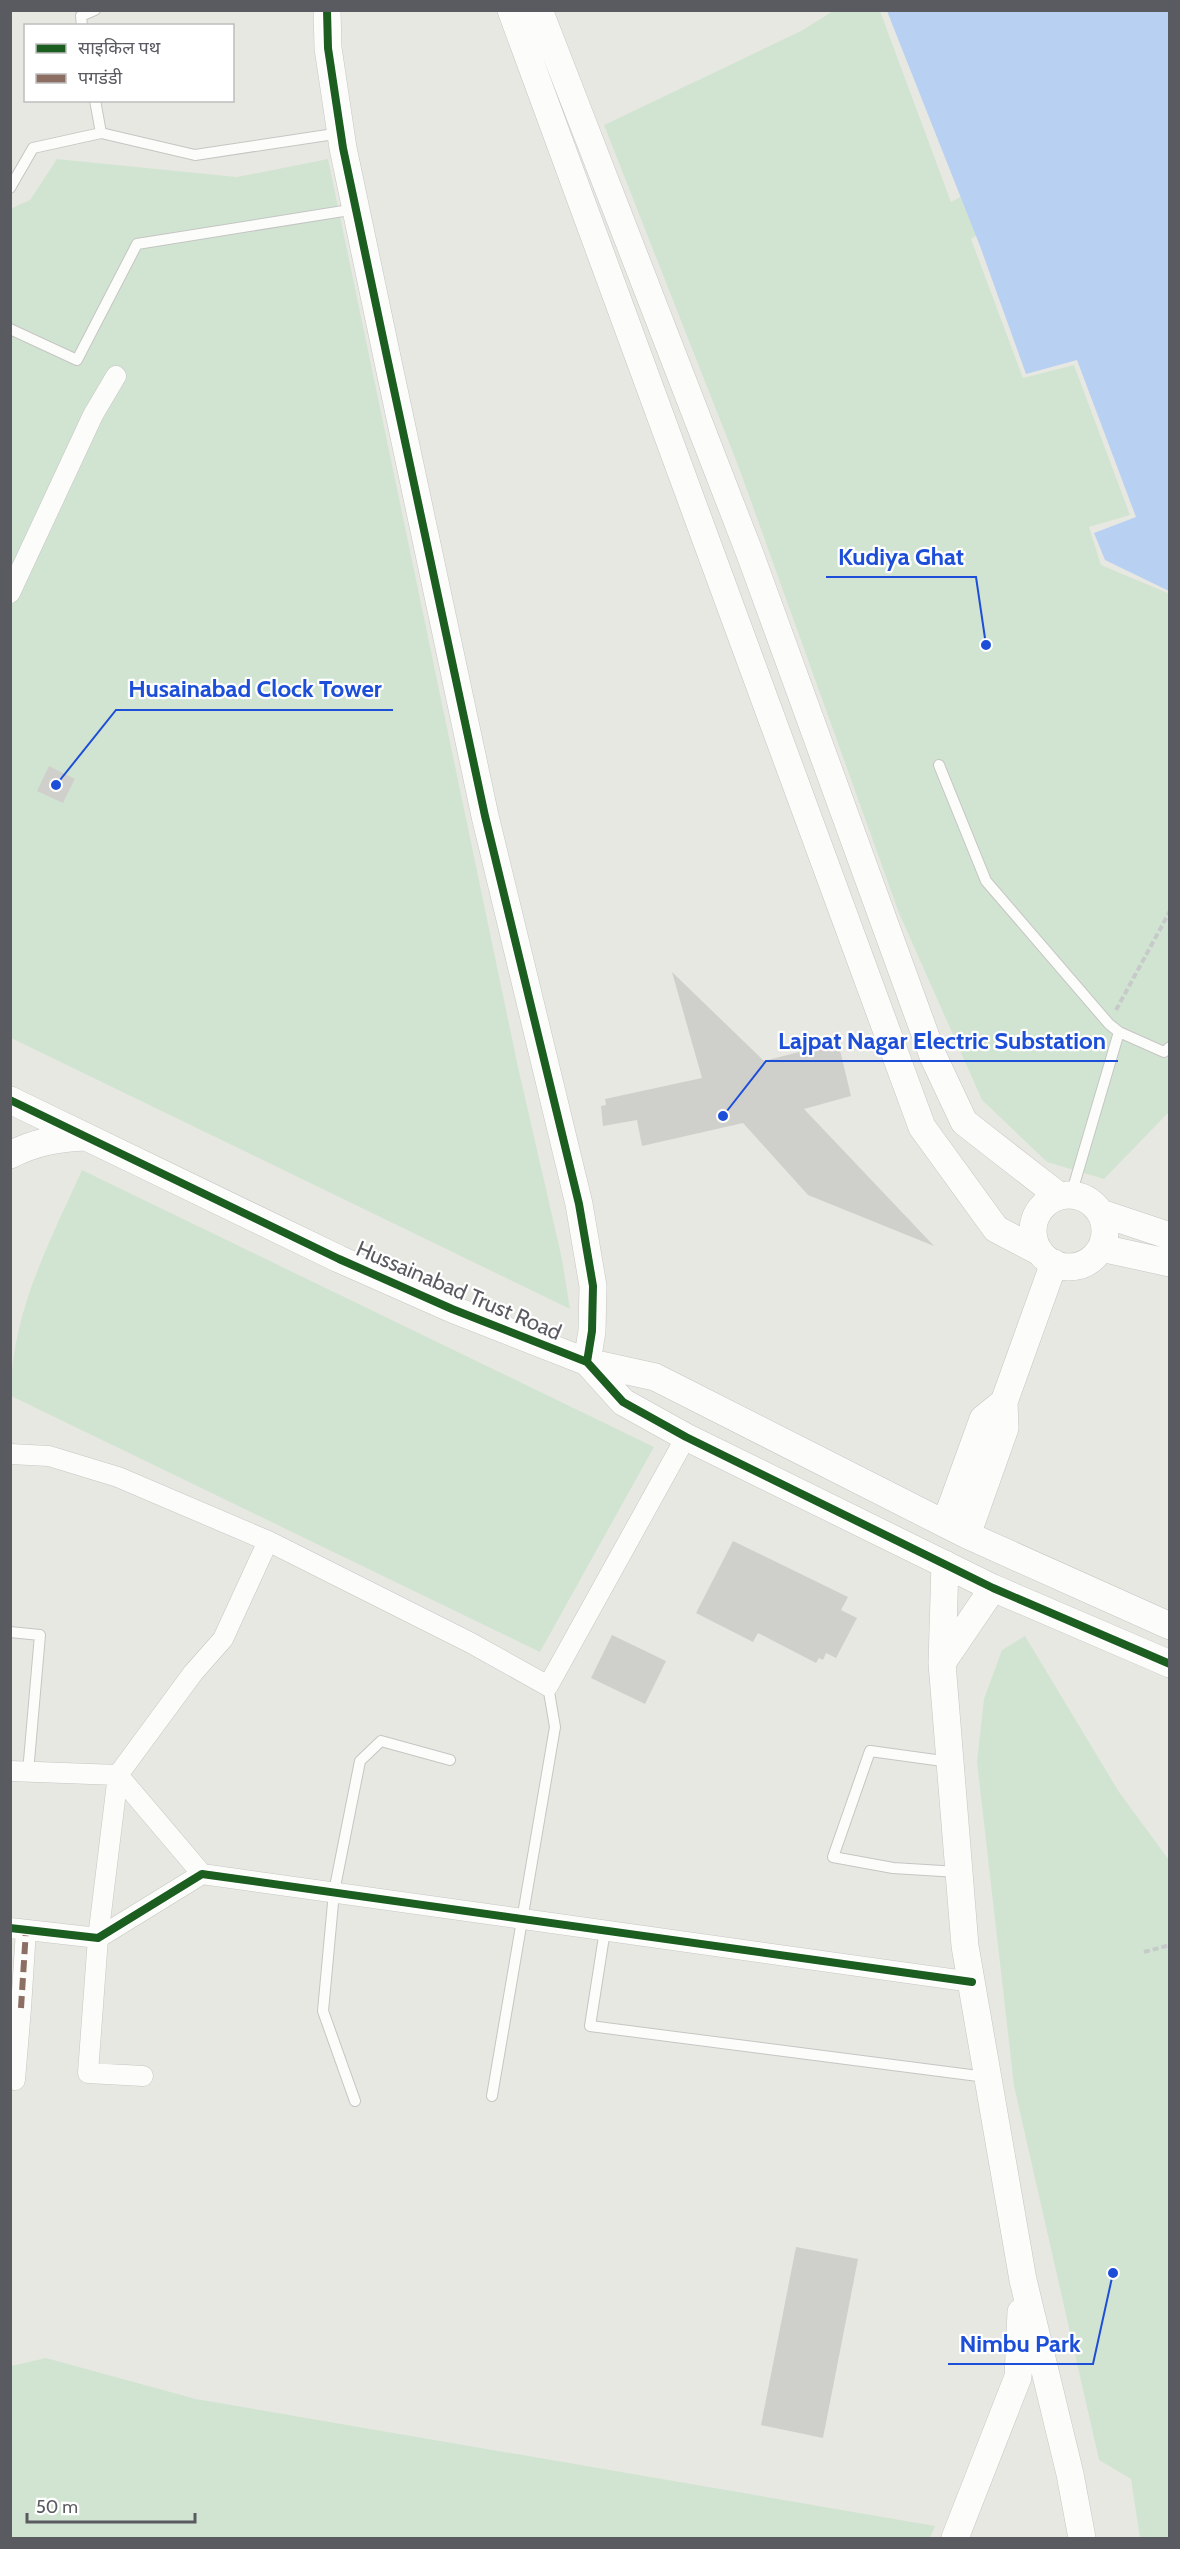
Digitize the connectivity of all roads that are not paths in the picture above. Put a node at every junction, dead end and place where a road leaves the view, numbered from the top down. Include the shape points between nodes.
1 (95, 10) edge
2 (327, 10) edge
3 (512, 10) edge
4 (539, 10) edge
5 (82, 24) edge
6 (95, 102) edge
7 (101, 133) junction
8 (341, 133) junction
9 (10, 188) edge
10 (356, 209) junction
11 (10, 329) edge
12 (116, 376) dead end
13 (10, 593) edge
14 (939, 765) dead end
15 (1119, 1032) junction
16 (1170, 1047) edge
17 (11, 1100) edge
18 (87, 1137) junction
19 (10, 1155) edge
20 (1065, 1195) junction
21 (1101, 1213) junction
22 (1170, 1236) edge
23 (1101, 1248) junction
24 (1047, 1257) junction
25 (1170, 1263) edge
26 (587, 1362) junction
27 (686, 1437) junction
28 (10, 1454) edge
29 (956, 1529) junction
30 (268, 1541) junction
31 (945, 1564) junction
32 (993, 1588) junction
33 (1170, 1626) edge
34 (10, 1632) edge
35 (942, 1663) junction
36 (1170, 1664) edge
37 (548, 1686) junction
38 (450, 1760) dead end
39 (950, 1762) junction
40 (19, 1772) edge
41 (118, 1775) junction
42 (959, 1872) junction
43 (202, 1874) junction
44 (334, 1892) junction
45 (522, 1918) junction
46 (18, 1929) edge
47 (605, 1930) junction
48 (98, 1938) junction
49 (972, 1982) junction
50 (16, 2007) edge
51 (143, 2076) dead end
52 (989, 2077) junction
53 (10, 2079) edge
54 (492, 2096) dead end
55 (355, 2101) dead end
56 (1023, 2280) junction
57 (955, 2538) edge
58 (1082, 2538) edge

1 - 5 lane via 81,16
2 - 8 street via 328,48
3 - 24 street via 922,1127 996,1229
4 - 20 street via 750,554 933,1056 964,1122
6 - 7 lane
7 - 8 lane via 195,155
7 - 9 lane via 33,148
8 - 10 street
10 - 11 lane via 137,244 76,360
10 - 26 street via 485,816 579,1204 593,1286
12 - 13 street via 93,416
14 - 15 lane via 986,881
15 - 16 lane via 1164,1052
15 - 20 lane
17 - 18 street, Hussainabad Trust Road
18 - 19 street via 58,1138
18 - 26 street, Hussainabad Trust Road via 349,1263
20 - 21 street via 1093,1203
20 - 24 street via 1040,1209 1035,1220 1033,1231
21 - 22 street
21 - 23 street via 1105,1225
23 - 24 street via 1093,1258 1070,1267
23 - 25 street
24 - 29 street via 1004,1402 1005,1428
26 - 27 street, Hussainabad Trust Road via 624,1402
26 - 29 street via 655,1377
27 - 31 street, Hussainabad Trust Road
27 - 37 street
28 - 30 street via 49,1456 118,1477
29 - 33 street
30 - 37 street
30 - 41 street via 223,1639
31 - 32 street, Hussainabad Trust Road
31 - 35 street
32 - 35 street
32 - 36 street, Hussainabad Trust Road
34 - 40 lane via 40,1635
35 - 39 street
37 - 45 lane via 555,1727
38 - 44 lane via 381,1741 360,1761
39 - 42 street
39 - 42 lane via 870,1751 833,1857 893,1868
40 - 41 street
41 - 43 street
41 - 48 street
42 - 49 street
43 - 44 street
43 - 48 street
44 - 45 street
44 - 55 lane via 323,2011
45 - 47 street
45 - 54 lane
46 - 48 street
46 - 50 street
47 - 49 street
47 - 52 lane via 590,2026
48 - 51 street via 88,2073
49 - 52 street
50 - 53 street via 15,2080
52 - 56 street
56 - 57 street via 1018,2377
56 - 58 street

